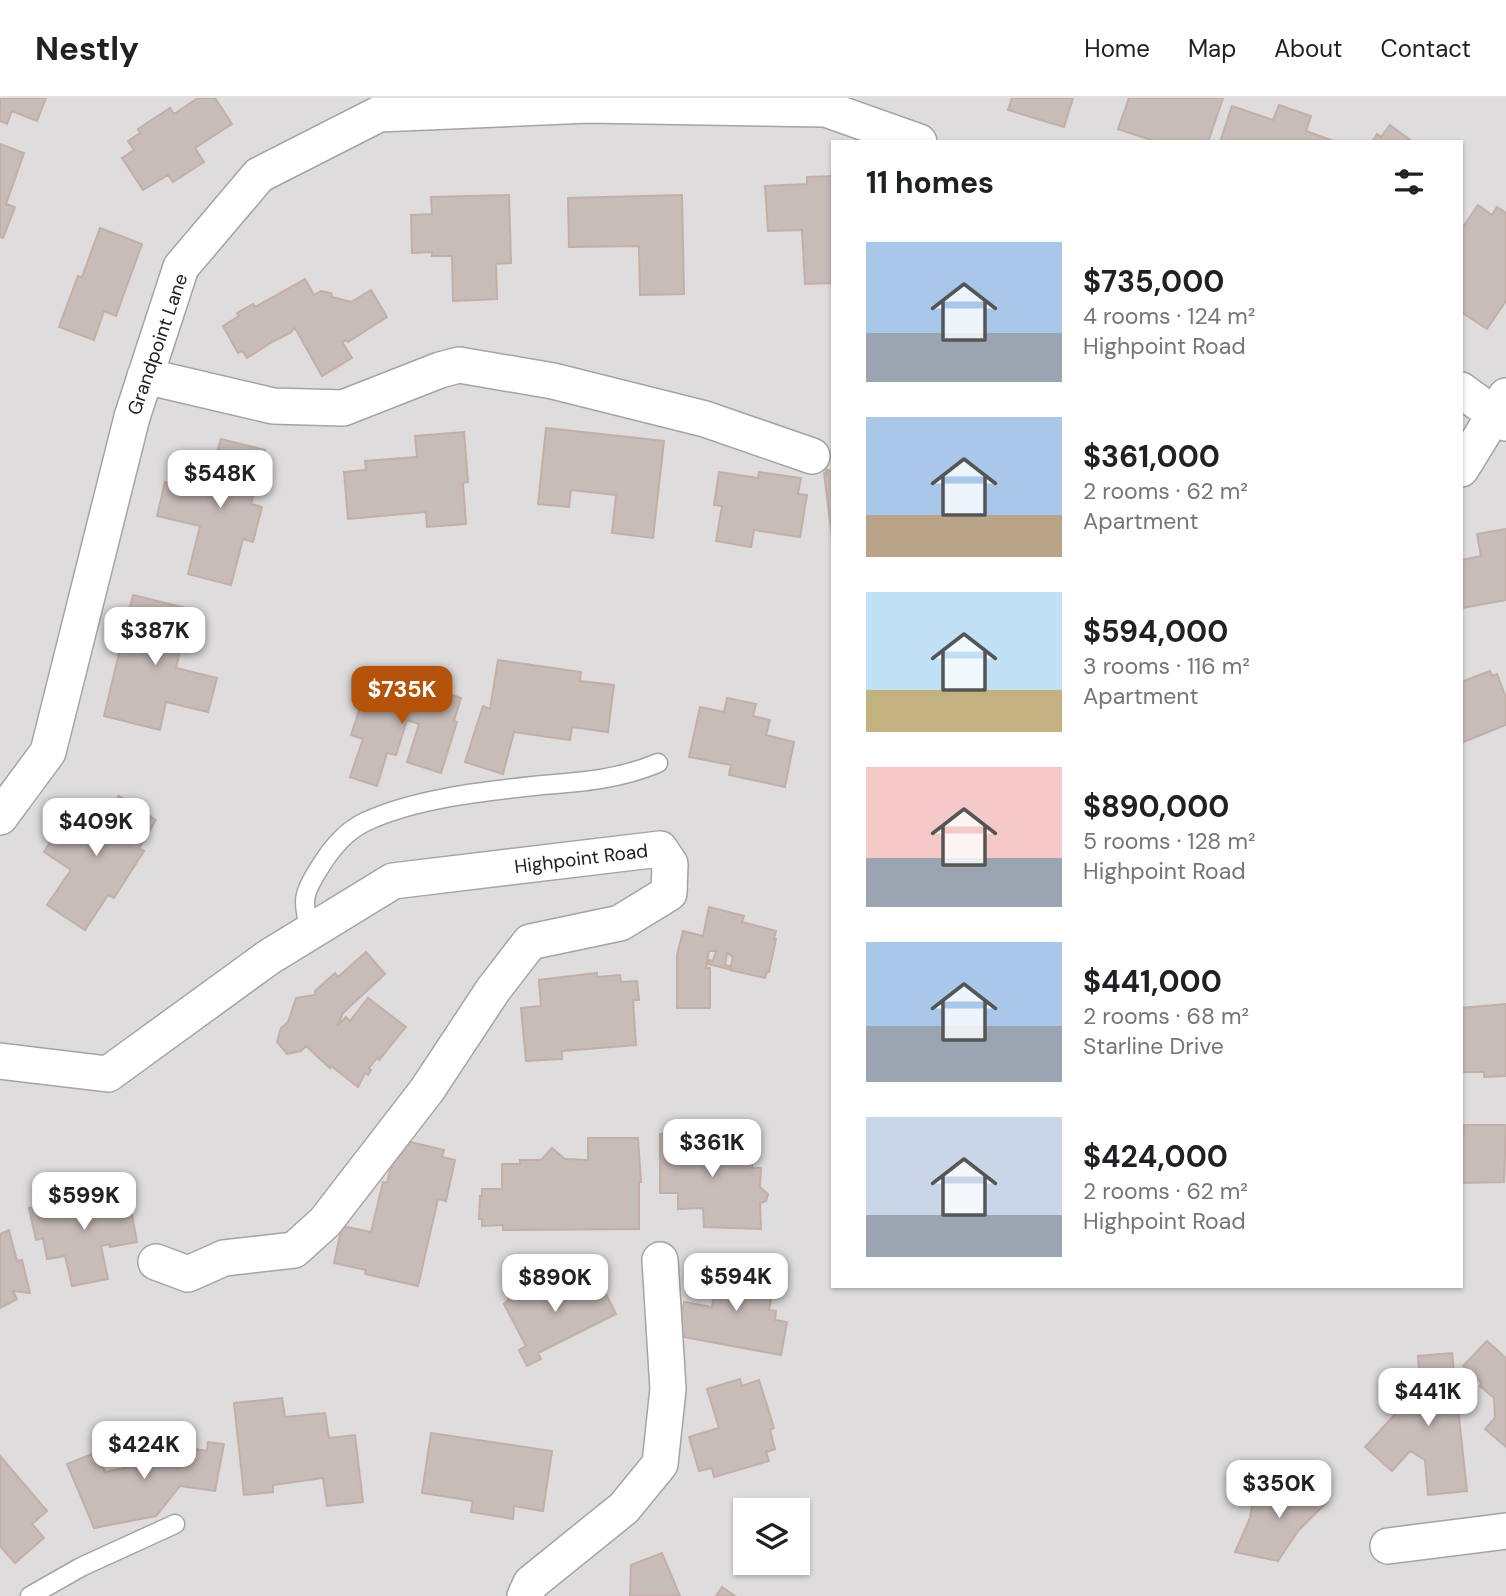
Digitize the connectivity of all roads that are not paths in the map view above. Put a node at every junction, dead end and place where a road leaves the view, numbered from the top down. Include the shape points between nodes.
1 (880, 135) edge
2 (908, 140) edge
3 (145, 376) junction
4 (1463, 391) edge
5 (1502, 411) edge
6 (812, 456) dead end
7 (1463, 466) edge
8 (658, 763) dead end
9 (0, 817) edge
10 (311, 931) junction
11 (0, 1061) edge
12 (660, 1260) dead end
13 (156, 1262) dead end
14 (175, 1524) dead end
15 (1506, 1531) edge
16 (1388, 1546) dead end
17 (30, 1596) edge
18 (524, 1596) edge

1 - 2 street, Grandpoint Lane
1 - 3 street, Grandpoint Lane via 826,109 587,105 379,114 259,175 181,267
3 - 6 street via 273,406 343,408 459,365 553,381 692,416
3 - 9 street, Grandpoint Lane via 48,752
4 - 5 street
5 - 7 street
8 - 10 lane via 613,779 407,805 364,822 339,842 314,876 303,905
10 - 11 street, Highpoint Road via 108,1074
10 - 13 street, Highpoint Road via 393,881 660,849 670,864 669,893 620,923 530,942 427,1090 325,1222 294,1250 224,1258 188,1274
12 - 18 street via 668,1389 660,1464 624,1508 531,1583
14 - 17 lane
15 - 16 street

